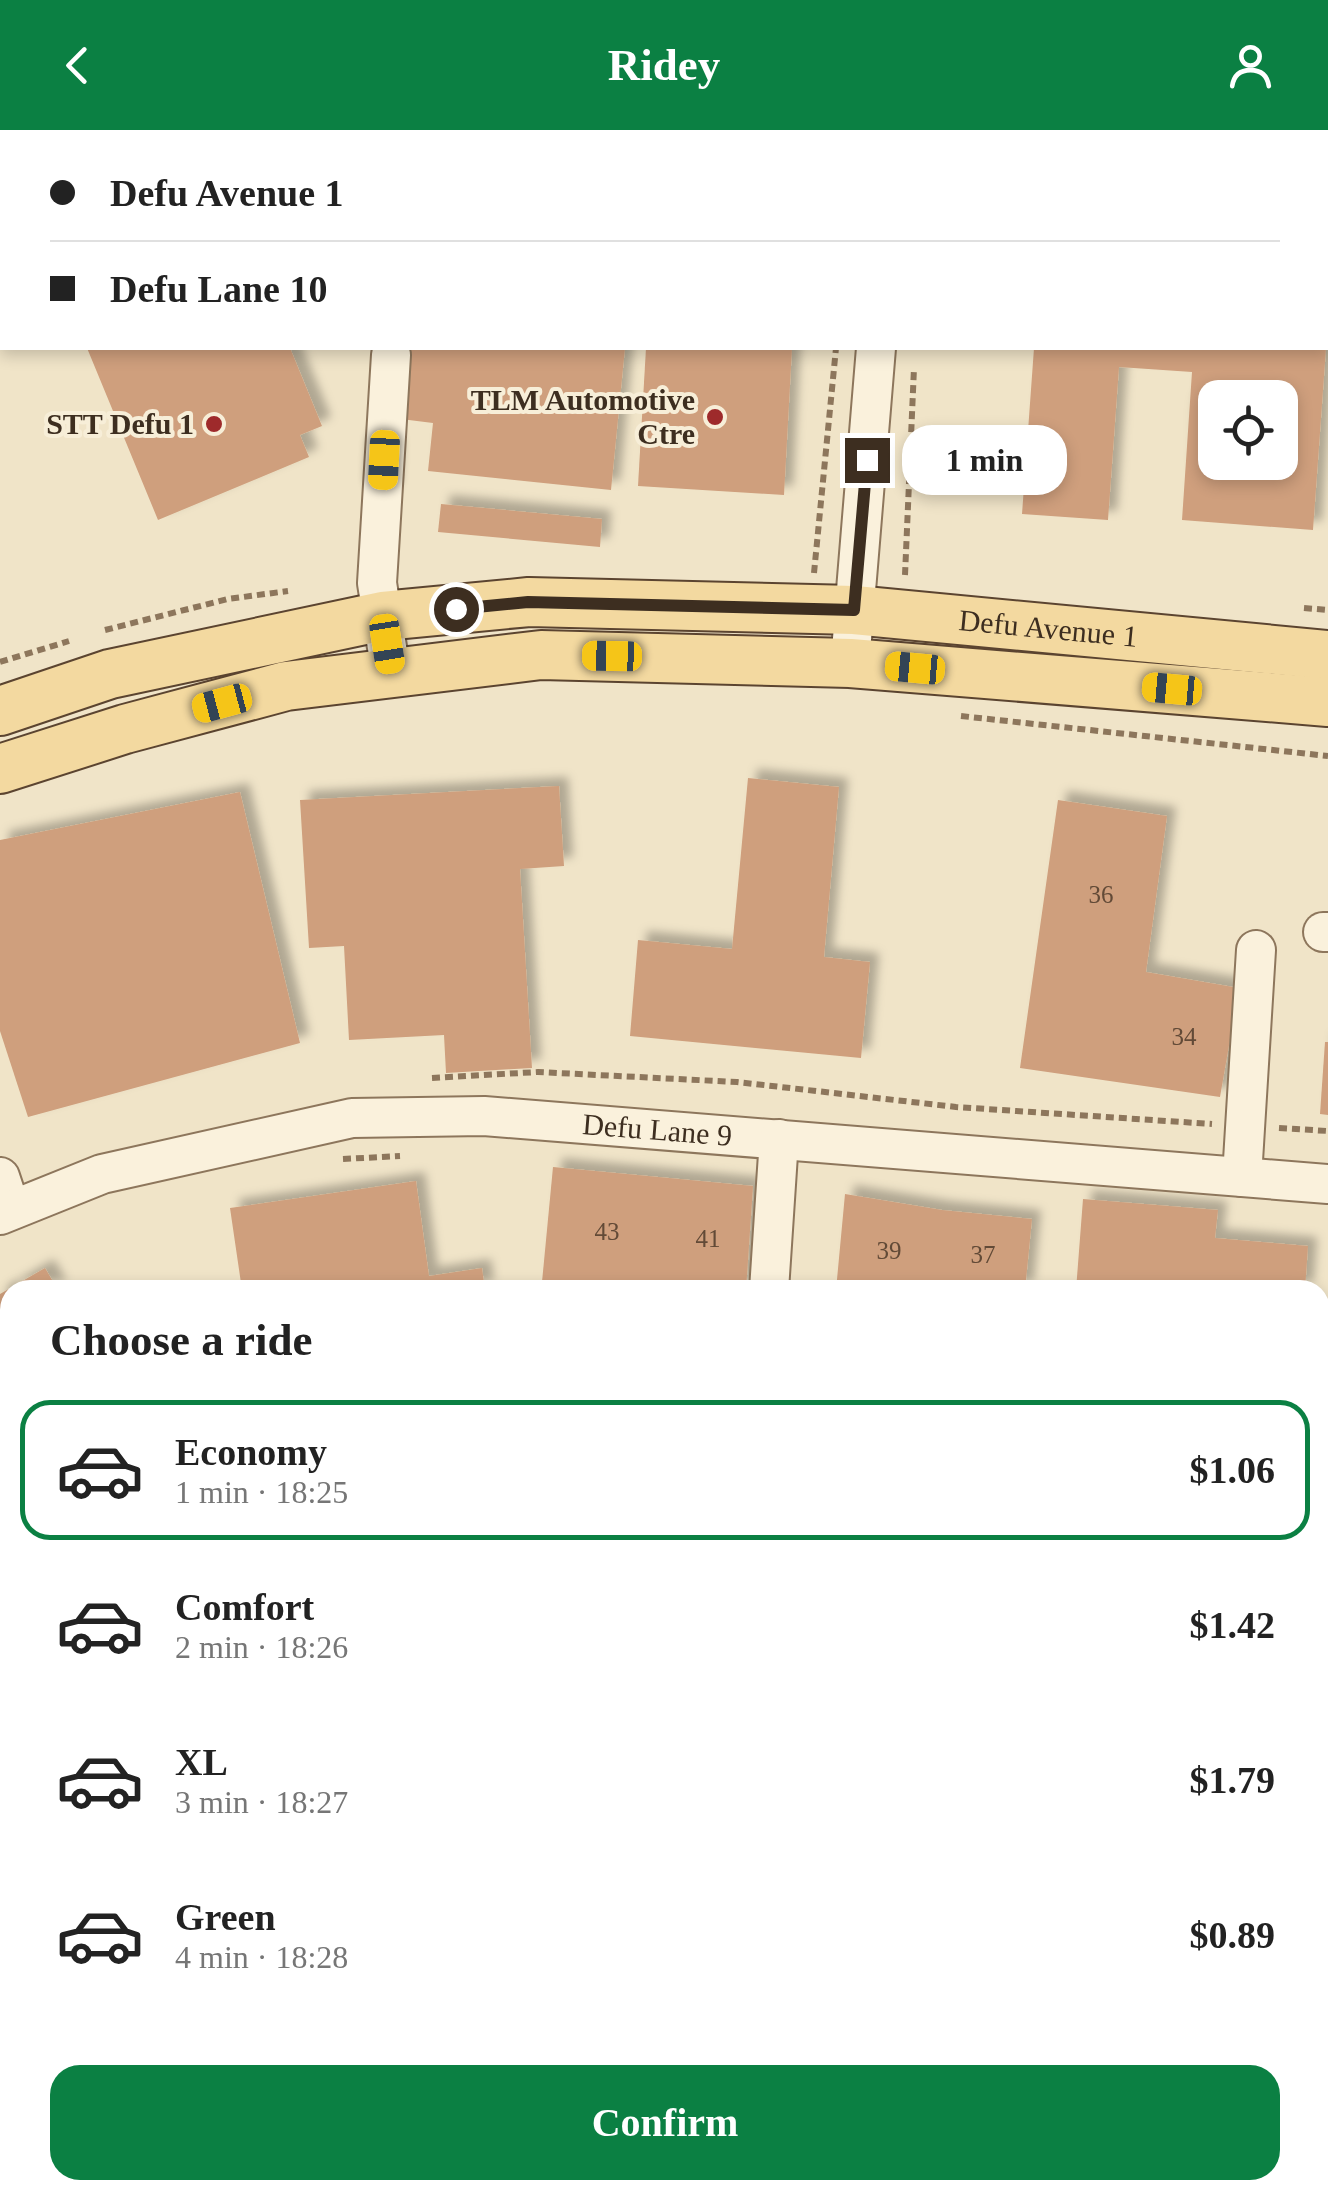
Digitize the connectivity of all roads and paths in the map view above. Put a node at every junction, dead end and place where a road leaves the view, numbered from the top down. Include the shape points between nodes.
1 (836, 350) edge
2 (876, 350) edge
3 (390, 355) dead end
4 (914, 367) dead end
5 (905, 577) dead end
6 (832, 610) junction
7 (382, 616) junction
8 (1328, 655) edge
9 (850, 663) junction
10 (392, 673) junction
11 (1328, 702) edge
12 (0, 711) edge
13 (951, 715) dead end
14 (1328, 756) edge
15 (0, 769) edge
16 (1256, 950) dead end
17 (779, 1140) junction
18 (416, 1155) dead end
19 (331, 1160) dead end
20 (1242, 1177) junction
21 (1328, 1184) edge
22 (4, 1201) edge
23 (770, 1280) edge

1 - 6 path
2 - 6 street
3 - 7 street via 377,584
4 - 5 path
6 - 7 main road, Defu Avenue 1 via 528,602
6 - 8 main road, Defu Avenue 1
6 - 9 street
7 - 10 street
7 - 12 main road, Defu Avenue 1 via 110,674
9 - 10 main road, Defu Avenue 1 via 541,655
9 - 11 main road, Defu Avenue 1
10 - 15 main road, Defu Avenue 1 via 286,686
13 - 14 path
16 - 20 street
17 - 20 street, Defu Lane 9
17 - 22 street, Defu Lane 9 via 484,1116 352,1118
17 - 23 street
18 - 19 path
20 - 21 street, Defu Lane 9

